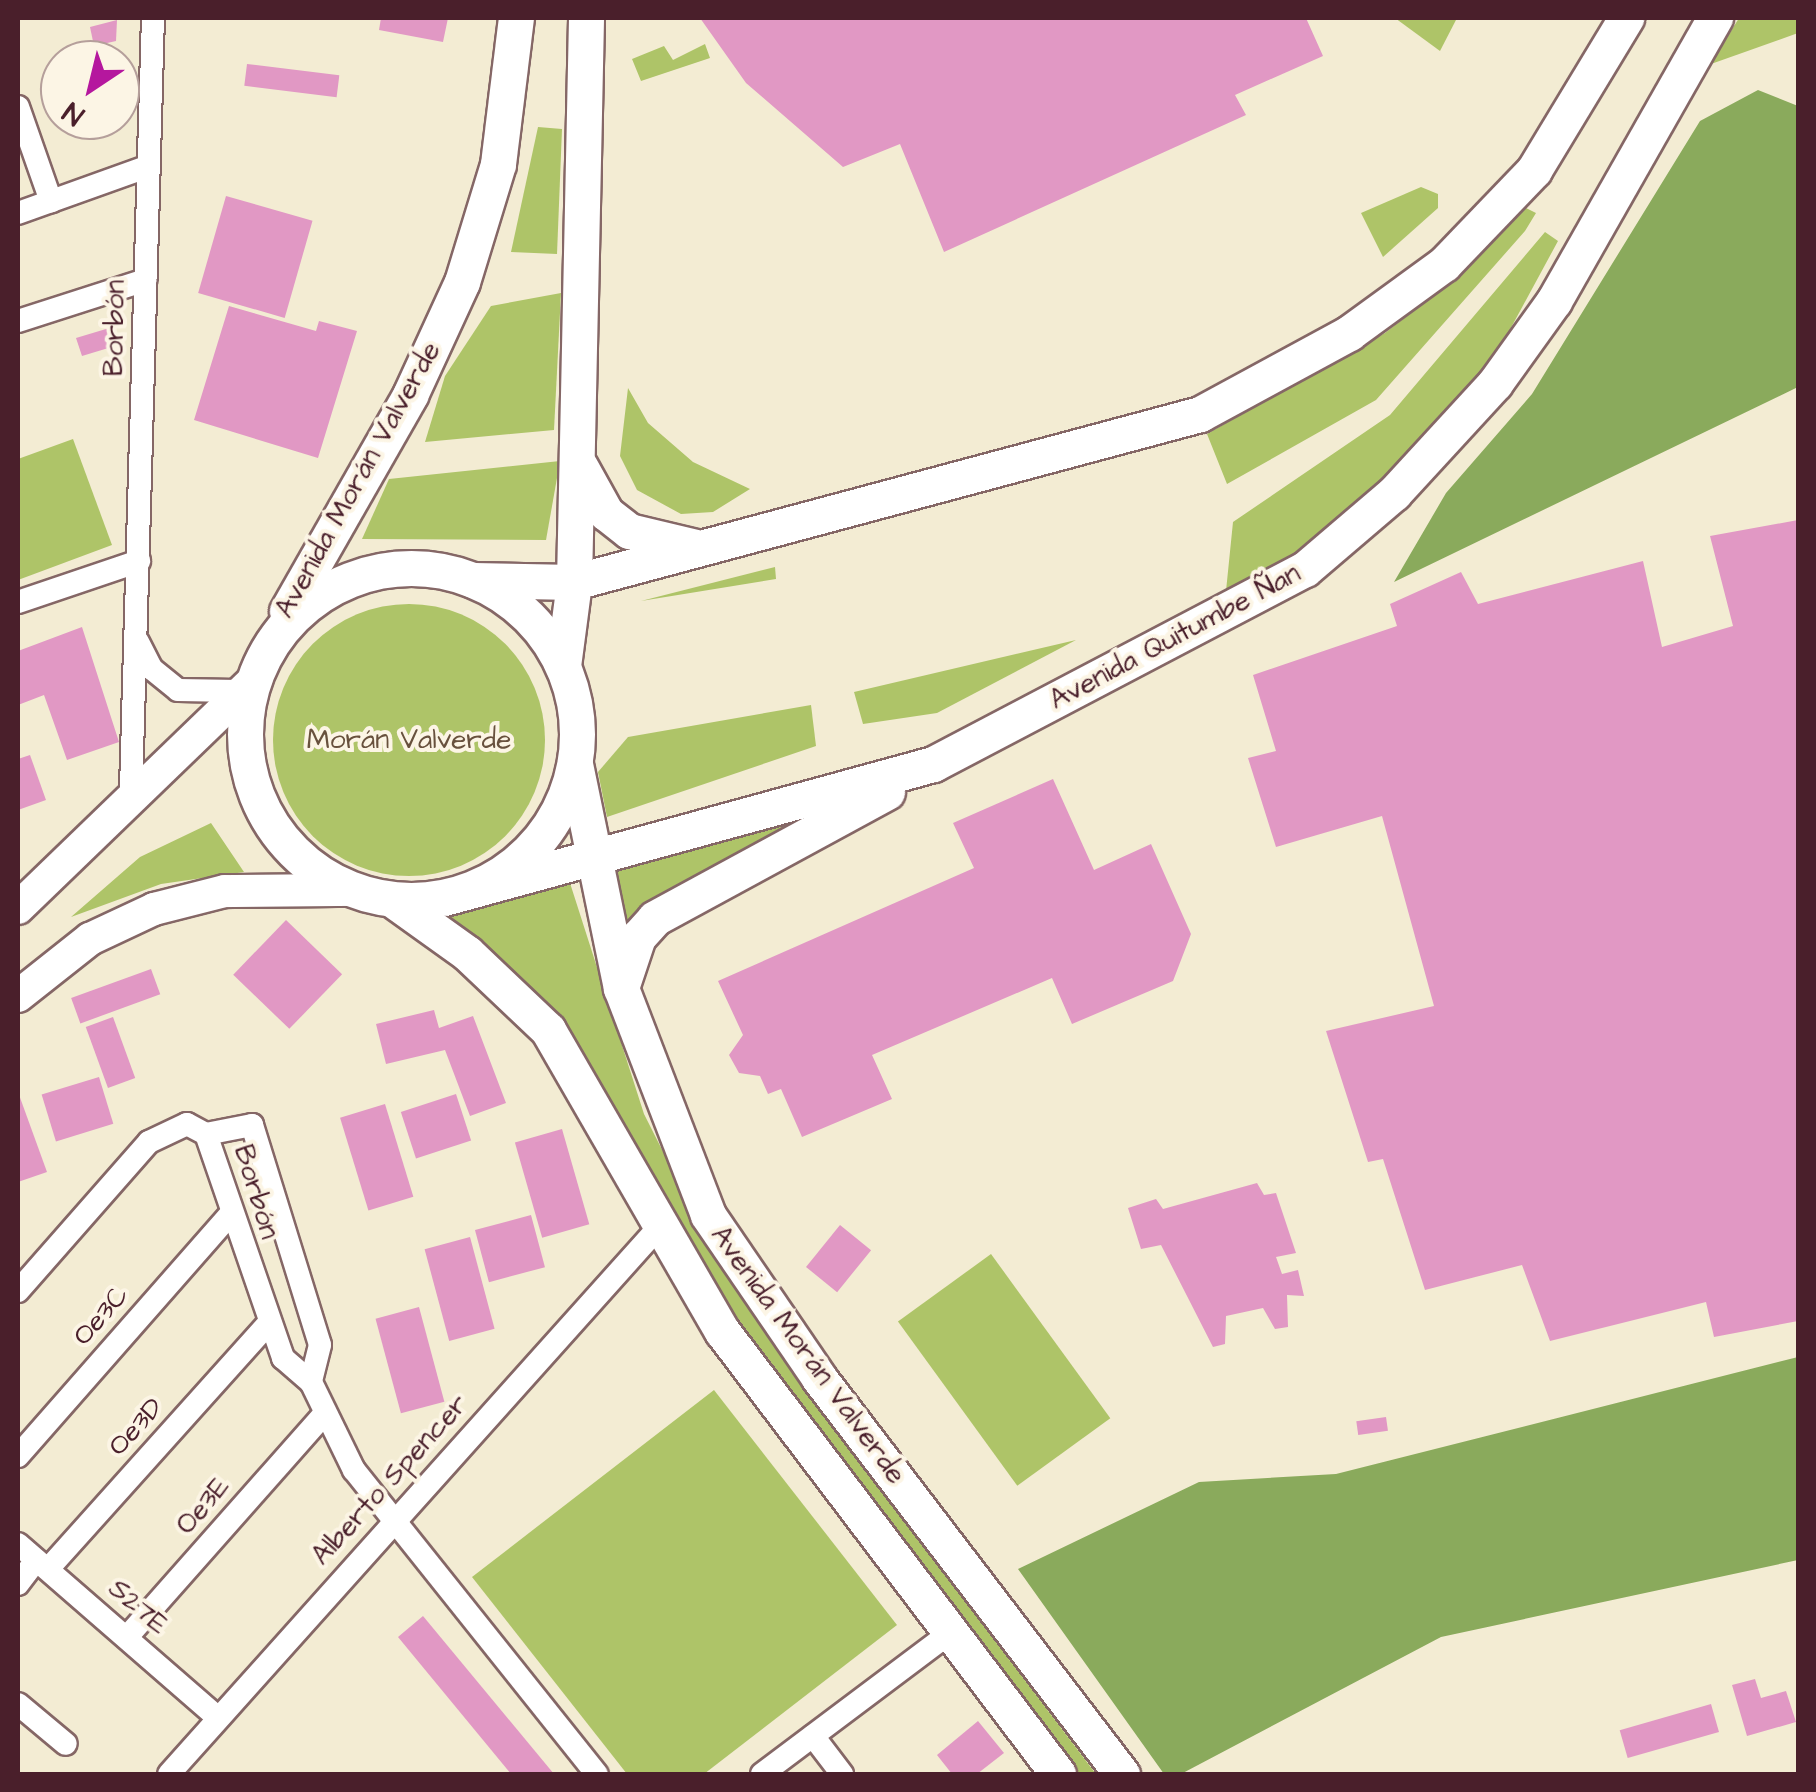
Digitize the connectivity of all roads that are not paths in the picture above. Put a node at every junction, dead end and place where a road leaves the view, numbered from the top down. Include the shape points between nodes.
1 (153, 18) edge
2 (516, 18) edge
3 (586, 18) edge
4 (1626, 18) edge
5 (1715, 18) edge
6 (18, 107) edge
7 (149, 166) junction
8 (51, 200) junction
9 (18, 212) edge
10 (146, 280) junction
11 (18, 321) edge
12 (578, 460) junction
13 (719, 548) junction
14 (140, 561) junction
15 (474, 580) junction
16 (574, 582) junction
17 (18, 602) edge
18 (138, 639) junction
19 (563, 666) junction
20 (251, 675) junction
21 (575, 764) junction
22 (933, 764) junction
23 (132, 789) junction
24 (594, 864) junction
25 (348, 890) junction
26 (444, 898) junction
27 (393, 900) junction
28 (18, 908) edge
29 (621, 988) junction
30 (18, 996) edge
31 (206, 1134) junction
32 (230, 1216) junction
33 (658, 1228) junction
34 (18, 1291) edge
35 (268, 1324) junction
36 (311, 1382) junction
37 (324, 1414) junction
38 (18, 1456) edge
39 (393, 1521) junction
40 (18, 1544) edge
41 (42, 1565) junction
42 (18, 1584) edge
43 (952, 1632) junction
44 (127, 1637) junction
45 (18, 1704) edge
46 (218, 1718) junction
47 (813, 1736) junction
48 (66, 1744) dead end
49 (169, 1774) edge
50 (597, 1774) edge
51 (762, 1774) edge
52 (842, 1774) edge
53 (1058, 1774) edge
54 (1122, 1774) edge

1 - 7 street, Borbón
2 - 20 main road, Avenida Morán Valverde via 498,164 462,282 410,394
3 - 12 main road
4 - 13 main road via 1534,170 1444,264 1349,333 1200,414
5 - 22 main road, Avenida Quitumbe Ñan via 1554,301 1495,383 1394,493 1256,600
6 - 8 street
7 - 8 street
7 - 10 street, Borbón
8 - 9 street
10 - 11 street
10 - 14 street, Borbón
12 - 13 main road via 588,489 629,531
12 - 16 main road
13 - 16 main road
14 - 17 street
14 - 18 street, Borbón
15 - 16 main road
15 - 19 main road via 531,620
15 - 20 main road via 378,570 294,614
16 - 19 main road
18 - 20 street via 152,670 178,690
18 - 23 street, Borbón
19 - 21 main road via 577,718
20 - 23 main road
20 - 25 main road via 251,785 304,862
21 - 24 main road, Avenida Morán Valverde
21 - 26 main road via 560,811 531,852 491,881
22 - 24 main road, Avenida Quitumbe Ñan
22 - 29 main road via 655,918 638,937
23 - 28 main road
24 - 26 main road, Avenida Quitumbe Ñan
24 - 29 main road, Avenida Morán Valverde
25 - 27 main road
25 - 30 main road via 225,891 154,909 90,939
26 - 27 main road
27 - 33 main road, Avenida Morán Valverde via 467,952 548,1030
29 - 54 main road, Avenida Morán Valverde via 691,1176 751,1281
31 - 32 street, Borbón
31 - 34 street via 187,1124 149,1142
31 - 36 street, Borbón via 252,1125 320,1345
32 - 35 street, Borbón
32 - 38 street, Oe3C
33 - 39 street, Alberto Spencer
33 - 43 main road, Avenida Morán Valverde via 722,1331
35 - 36 street, Borbón via 282,1358
35 - 41 street, Oe3D
36 - 37 street, Borbón
37 - 39 street, Borbón
37 - 44 street, Oe3E
39 - 46 street, Alberto Spencer
39 - 50 street, Borbón
40 - 41 street, S27E
41 - 42 street, Oe3D
41 - 44 street, S27E
43 - 47 street
43 - 53 main road, Avenida Morán Valverde
44 - 46 street, S27E
45 - 48 street
46 - 49 street, Alberto Spencer
47 - 51 street
47 - 52 street

